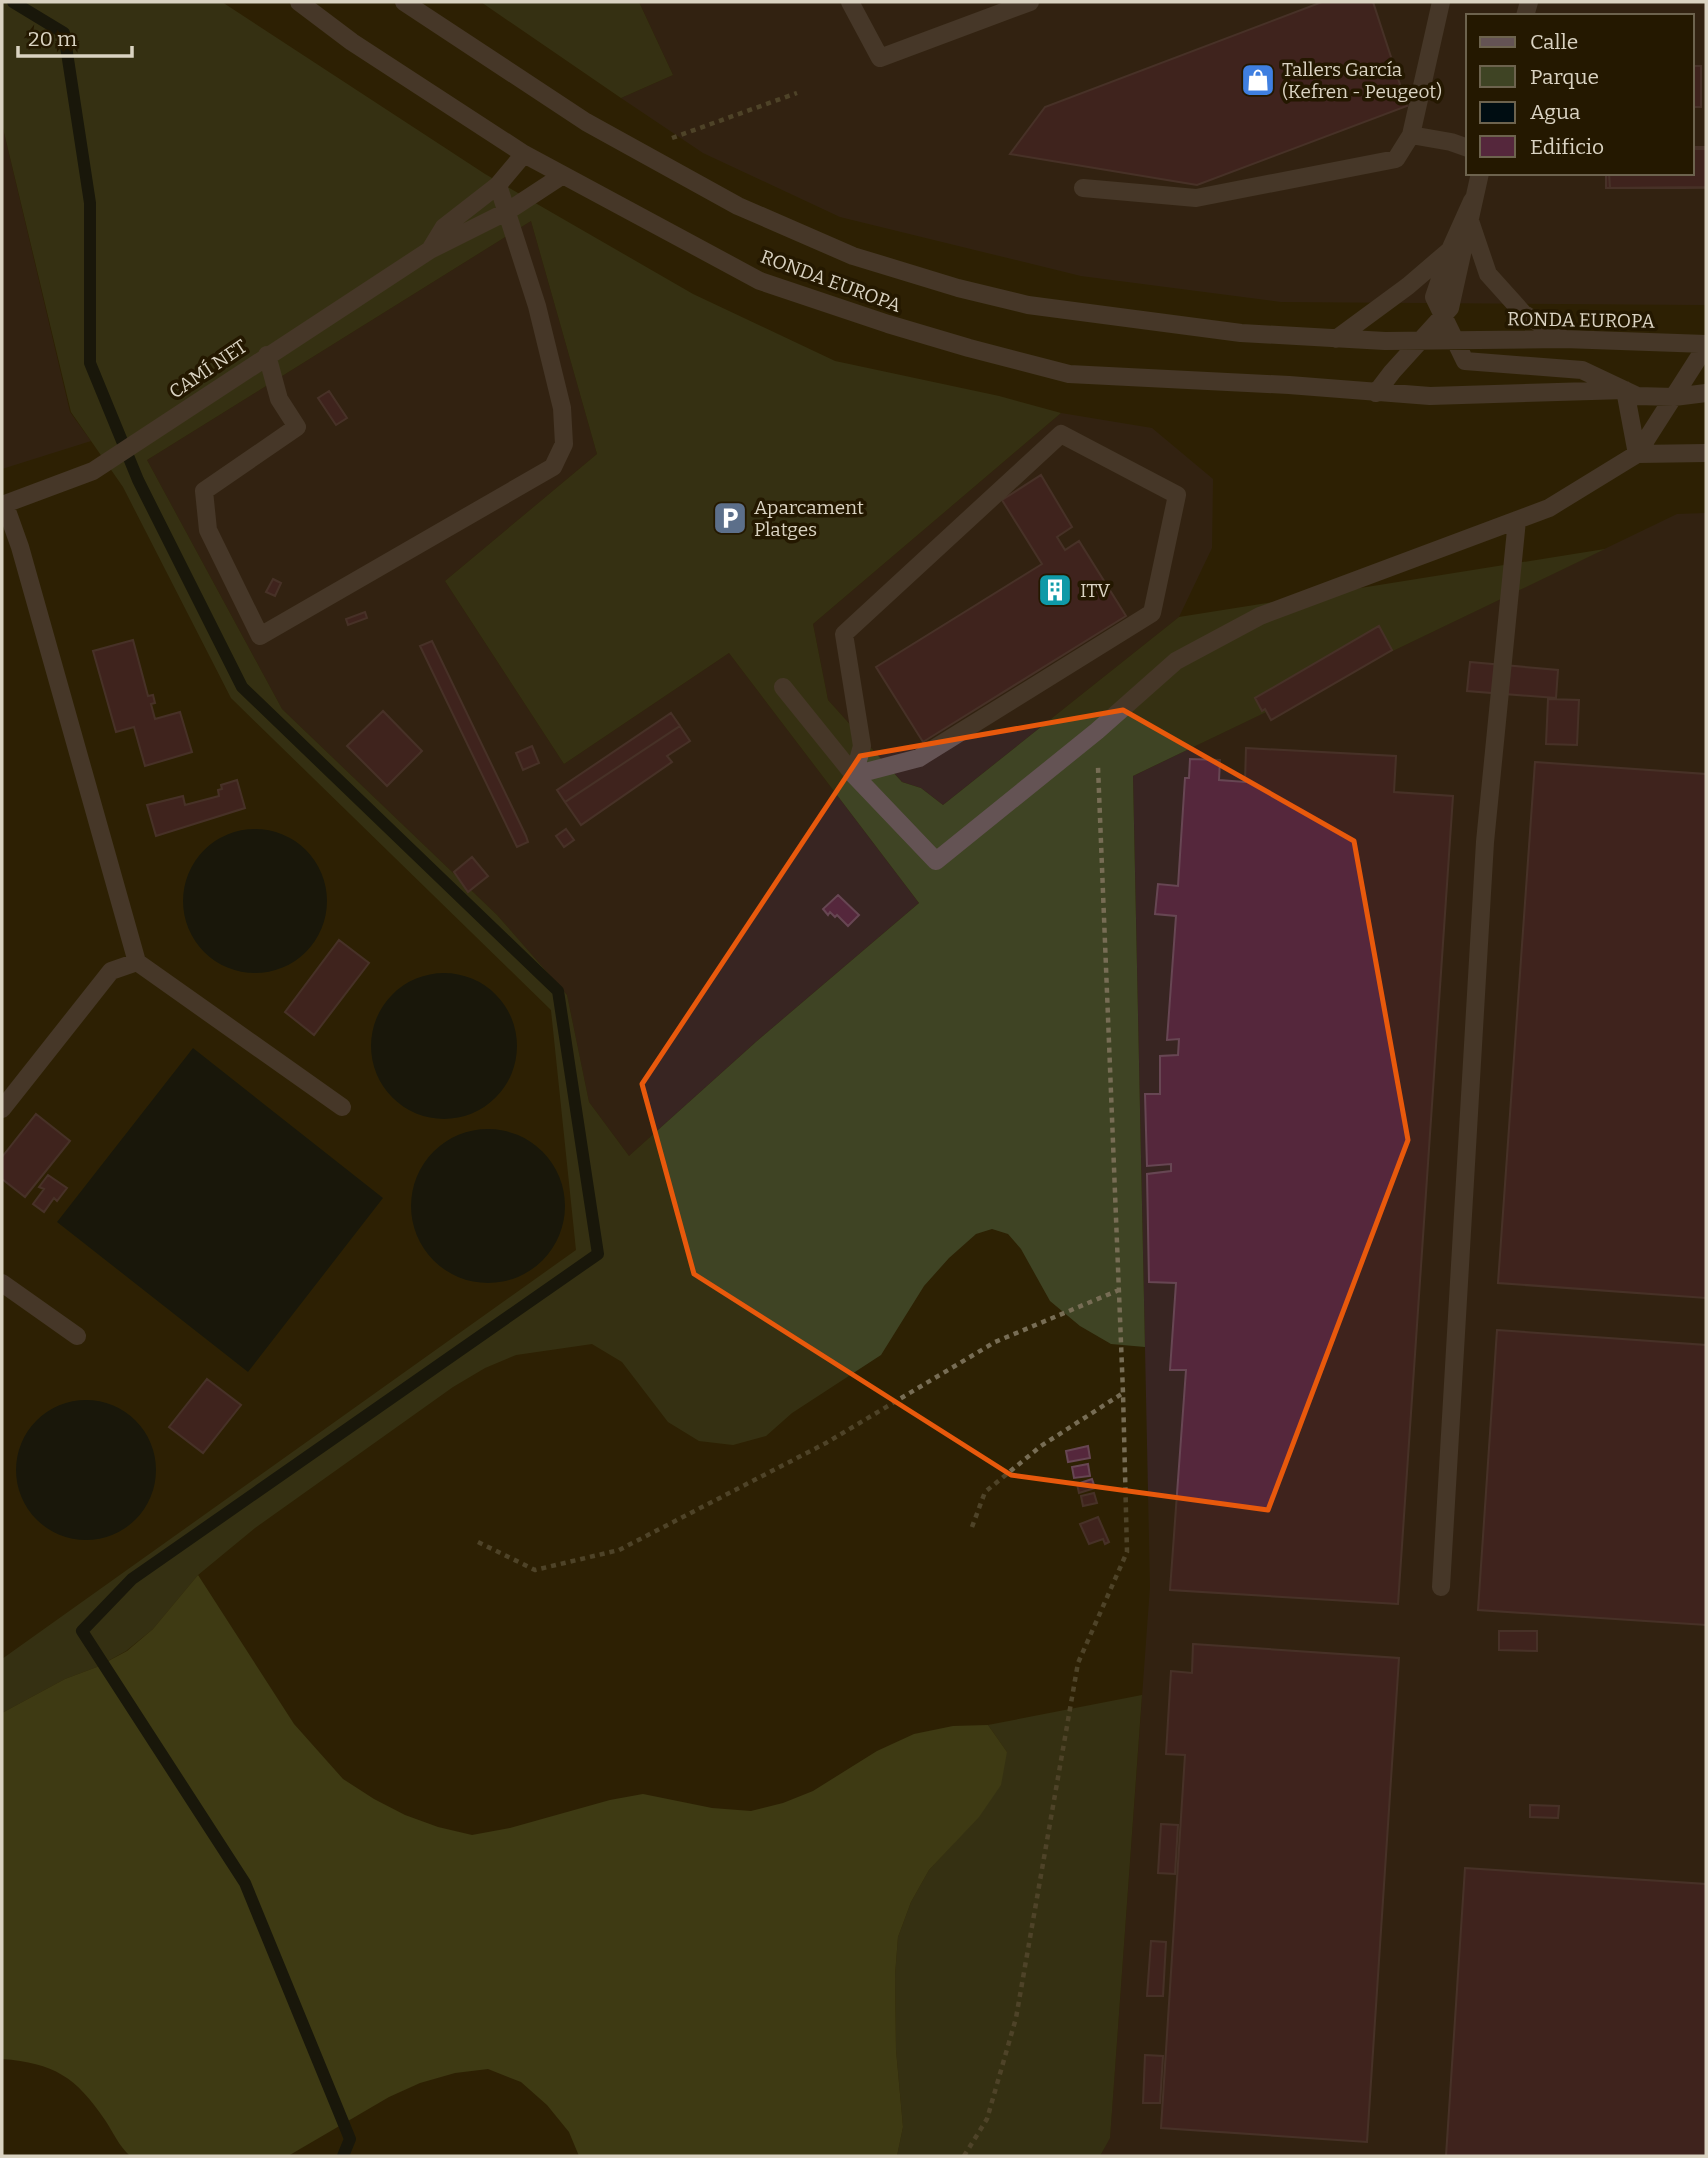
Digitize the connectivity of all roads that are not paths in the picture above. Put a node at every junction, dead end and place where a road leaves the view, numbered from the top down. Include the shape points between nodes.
1 (299, 2) edge
2 (404, 2) edge
3 (850, 2) edge
4 (1030, 2) edge
5 (1441, 2) edge
6 (1411, 135) junction
7 (1466, 147) edge
8 (524, 154) junction
9 (563, 175) junction
10 (1480, 175) edge
11 (498, 185) junction
12 (1083, 188) dead end
13 (1471, 210) junction
14 (508, 211) junction
15 (430, 250) junction
16 (1450, 250) junction
17 (1446, 312) junction
18 (1335, 339) junction
19 (1564, 339) junction
20 (1455, 340) junction
21 (1421, 341) junction
22 (1706, 345) edge
23 (267, 355) junction
24 (1625, 390) junction
25 (1376, 393) junction
26 (1706, 393) edge
27 (1674, 397) junction
28 (1706, 453) edge
29 (1637, 454) junction
30 (3, 505) edge
31 (1517, 520) junction
32 (783, 687) dead end
33 (854, 775) junction
34 (137, 962) junction
35 (342, 1107) dead end
36 (2, 1109) edge
37 (2, 1283) edge
38 (77, 1336) dead end
39 (1441, 1587) dead end

1 - 8 street, RONDA EUROPA
2 - 18 street, RONDA EUROPA via 586,122 738,206 853,256 1028,305 1241,333
3 - 4 street via 880,58
5 - 6 street
6 - 7 street
6 - 12 street via 1396,159 1196,198
8 - 9 street, RONDA EUROPA
8 - 11 street, CAMÍ NET
9 - 14 street, CAMÍ NET
9 - 25 street, RONDA EUROPA via 760,281 969,348 1069,374
10 - 13 street
11 - 14 street
11 - 15 street, CAMÍ NET via 444,228
13 - 16 street
13 - 17 street
13 - 19 street via 1488,274 1522,313
14 - 15 street, CAMÍ NET
14 - 23 street via 562,408 564,444 553,467 260,636 208,530 204,491 297,426 279,399
15 - 23 street, CAMÍ NET
16 - 17 street, RONDA EUROPA via 1433,297
16 - 18 street
17 - 20 street, RONDA EUROPA
17 - 21 street
18 - 21 street, RONDA EUROPA
19 - 20 street, RONDA EUROPA
19 - 22 street, RONDA EUROPA
20 - 21 street, RONDA EUROPA
20 - 24 street, RONDA EUROPA via 1465,361 1582,370
21 - 25 street
22 - 27 street, RONDA EUROPA
23 - 30 street, CAMÍ NET via 93,471
24 - 25 street, RONDA EUROPA via 1430,396
24 - 27 street, RONDA EUROPA via 1637,396
24 - 29 street
26 - 27 street, RONDA EUROPA
27 - 29 street, RONDA EUROPA
28 - 29 street
29 - 31 street via 1549,508
30 - 34 street via 20,547
31 - 33 street via 1260,616 1176,661 936,861
31 - 39 street via 1485,842
32 - 33 street
33 - 33 street via 862,746 844,634 1061,434 1177,495 1152,613 919,758
34 - 35 street
34 - 36 street via 111,971
37 - 38 street

